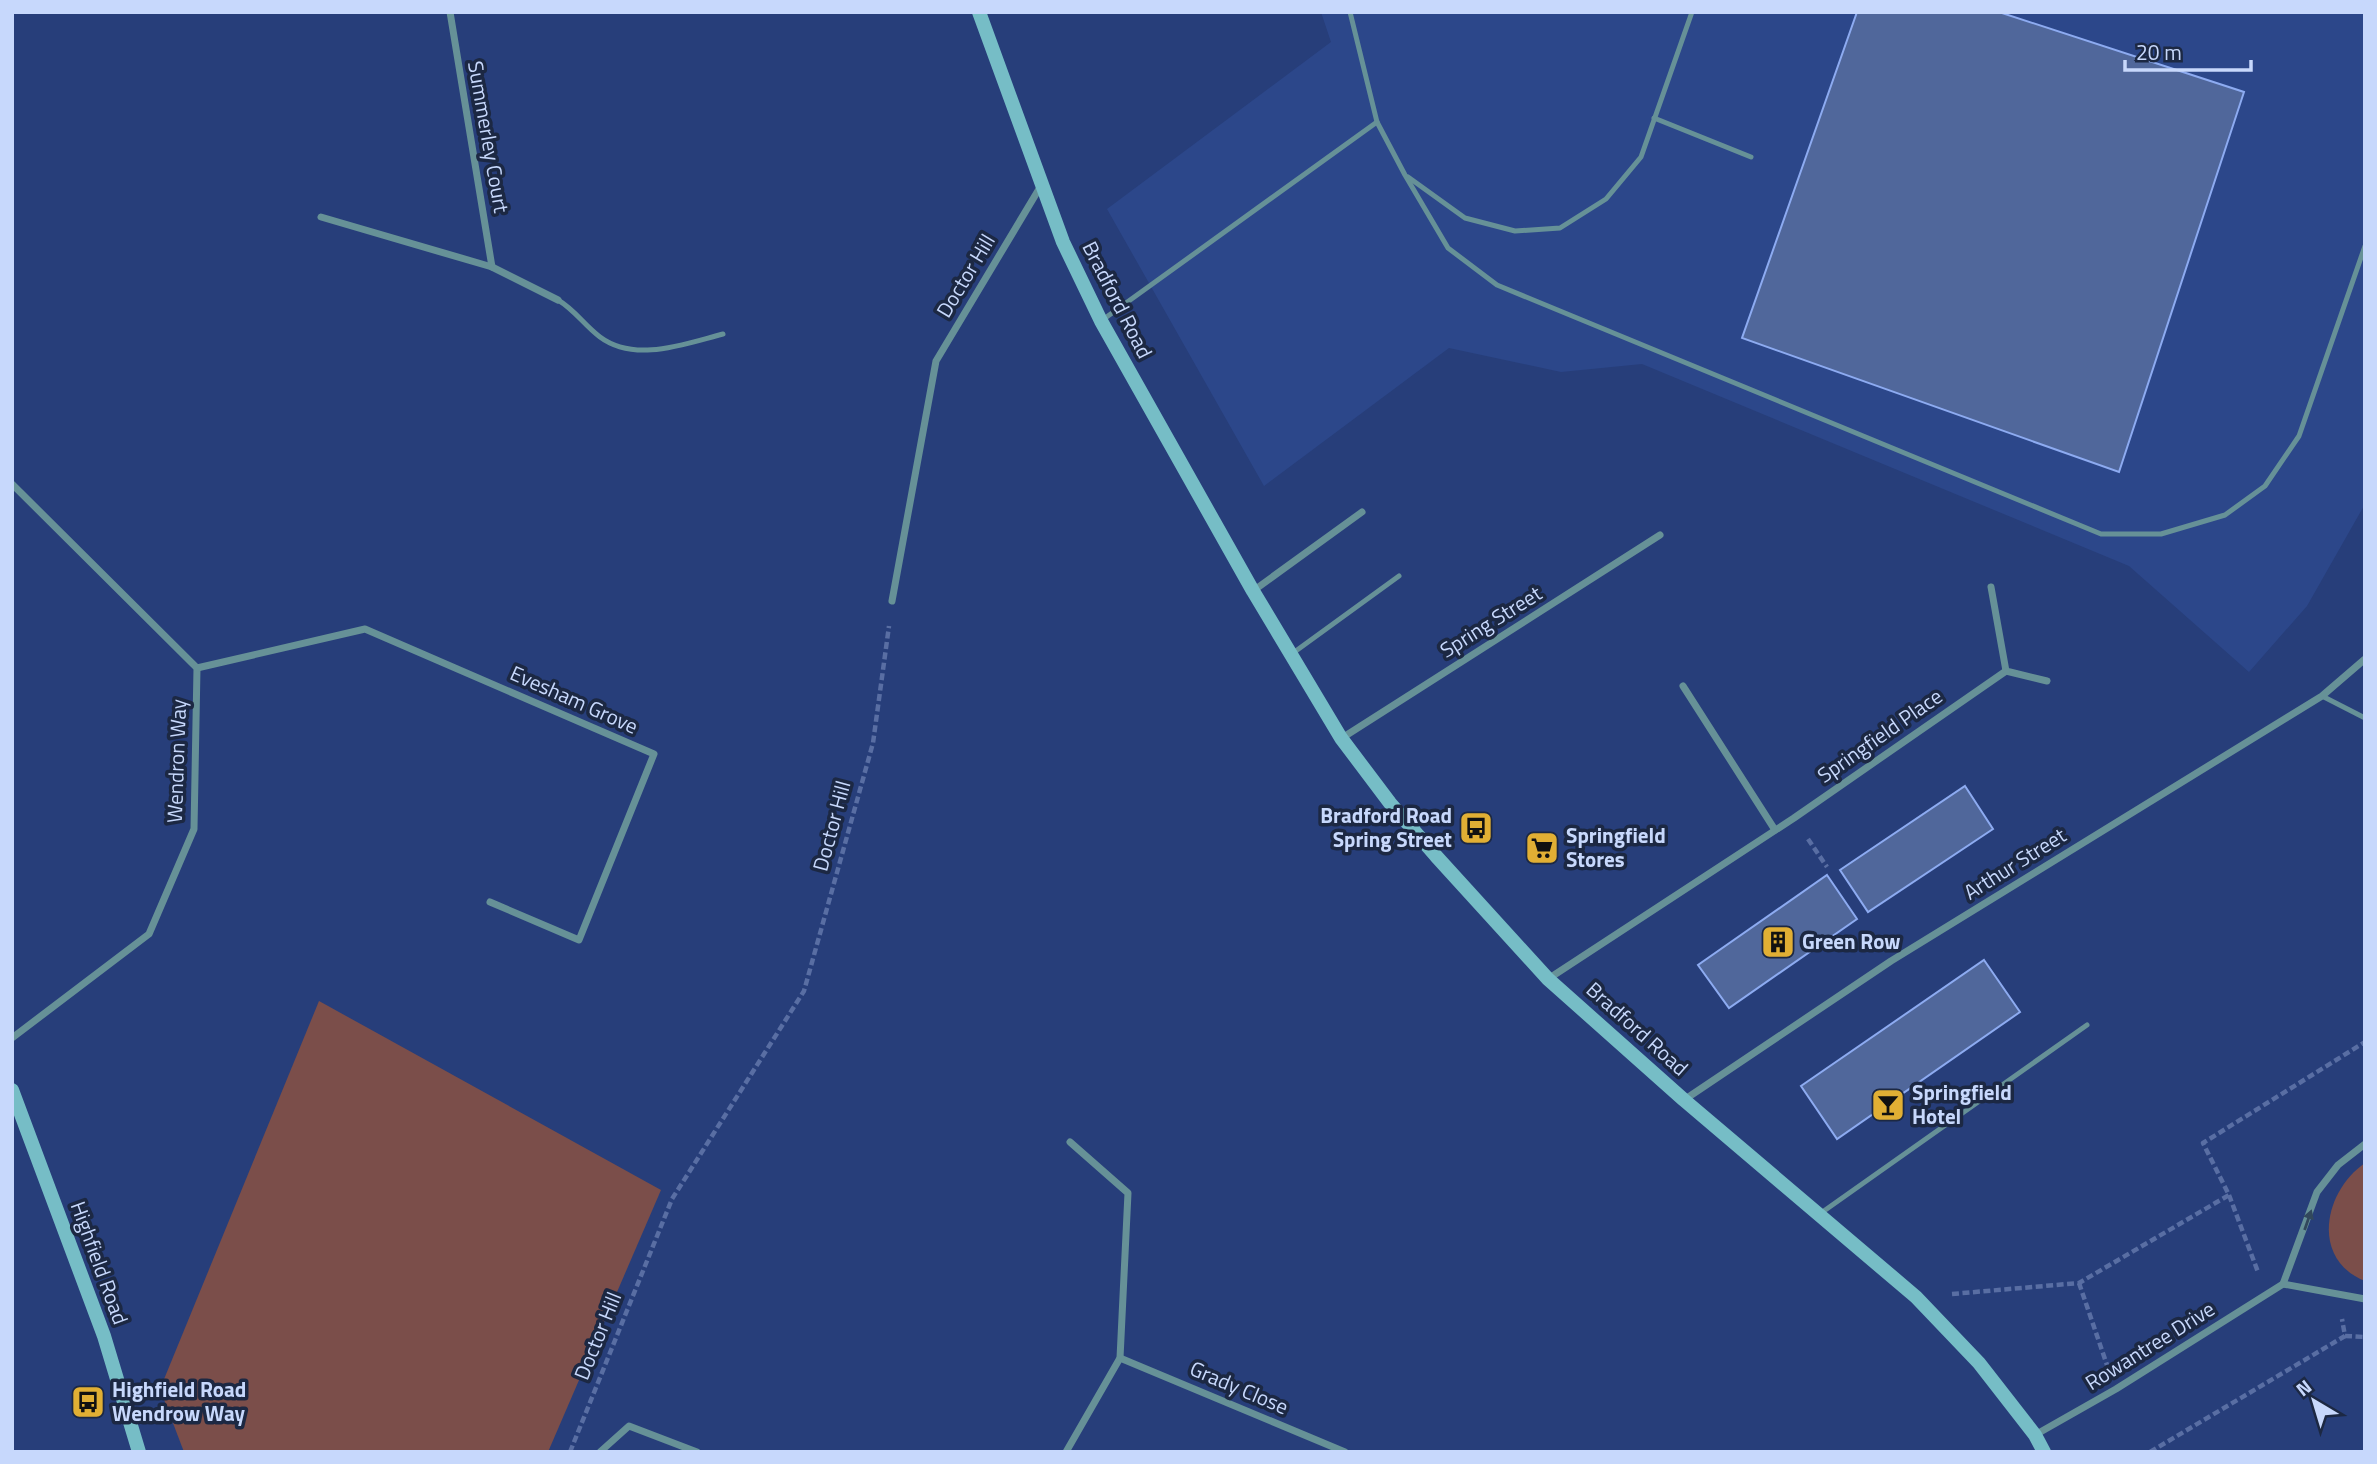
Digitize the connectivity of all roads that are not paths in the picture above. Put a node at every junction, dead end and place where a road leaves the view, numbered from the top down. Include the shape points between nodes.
1 (450, 12) edge
2 (979, 12) edge
3 (1350, 12) edge
4 (1692, 12) edge
5 (1654, 118) junction
6 (1377, 122) junction
7 (1751, 157) dead end
8 (1405, 175) junction
9 (1042, 184) junction
10 (321, 217) dead end
11 (2365, 246) edge
12 (492, 267) junction
13 (558, 300) joint
14 (1101, 321) junction
15 (723, 334) dead end
16 (12, 484) edge
17 (1362, 512) dead end
18 (1660, 535) dead end
19 (1399, 576) dead end
20 (1991, 587) dead end
21 (1254, 591) junction
22 (892, 601) road end
23 (1290, 654) junction
24 (2365, 659) edge
25 (197, 668) junction
26 (2006, 671) junction
27 (2047, 681) dead end
28 (1683, 686) dead end
29 (2322, 696) junction
30 (2365, 718) edge
31 (1341, 738) junction
32 (1774, 830) junction
33 (490, 902) dead end
34 (1549, 979) junction
35 (2087, 1025) dead end
36 (12, 1038) edge
37 (12, 1090) edge
38 (1684, 1100) junction
39 (1070, 1142) dead end
40 (2365, 1144) edge
41 (1818, 1215) junction
42 (2283, 1284) junction
43 (2365, 1299) edge
44 (1120, 1357) junction
45 (2035, 1435) junction
46 (139, 1452) edge
47 (600, 1452) edge
48 (697, 1452) edge
49 (1066, 1452) edge
50 (1345, 1452) edge
51 (2045, 1452) edge

1 - 12 street, Summerley Court
2 - 9 street, Bradford Road
3 - 6 lane
4 - 5 lane
5 - 7 lane
5 - 8 lane via 1641,157 1606,199 1560,228 1515,232 1465,218
6 - 8 lane
6 - 14 lane
8 - 11 lane via 1447,248 1497,285 2101,534 2161,534 2225,515 2266,486 2299,436
9 - 14 street, Bradford Road via 1063,243
9 - 22 street, Doctor Hill via 936,361
10 - 12 street
12 - 13 street
13 - 15 lane via 601,338 623,349 665,349
14 - 21 street, Bradford Road
16 - 25 street
17 - 21 street
18 - 31 street, Spring Street
19 - 23 lane
20 - 26 street
21 - 23 street, Bradford Road
23 - 31 street, Bradford Road
24 - 29 street, Arthur Street
25 - 33 street, Evesham Grove via 365,629 654,754 579,940
25 - 36 street, Wendron Way via 194,829 149,934
26 - 27 street
26 - 32 street, Springfield Place
28 - 32 street
29 - 30 lane
29 - 38 street, Arthur Street via 1891,961
31 - 34 street, Bradford Road via 1418,835
32 - 34 street, Springfield Place
34 - 38 street, Bradford Road
35 - 41 lane
37 - 46 street, Highfield Road via 104,1336
38 - 41 street, Bradford Road
39 - 44 street via 1128,1193
42 -> 40 street via 2317,1192 2338,1165
41 - 45 street, Bradford Road via 1916,1297 1979,1363
42 - 43 street
42 - 45 street, Rowantree Drive via 2116,1390
44 - 49 street
44 - 50 street, Grady Close
45 - 51 street, Bradford Road
47 - 48 street via 629,1426

